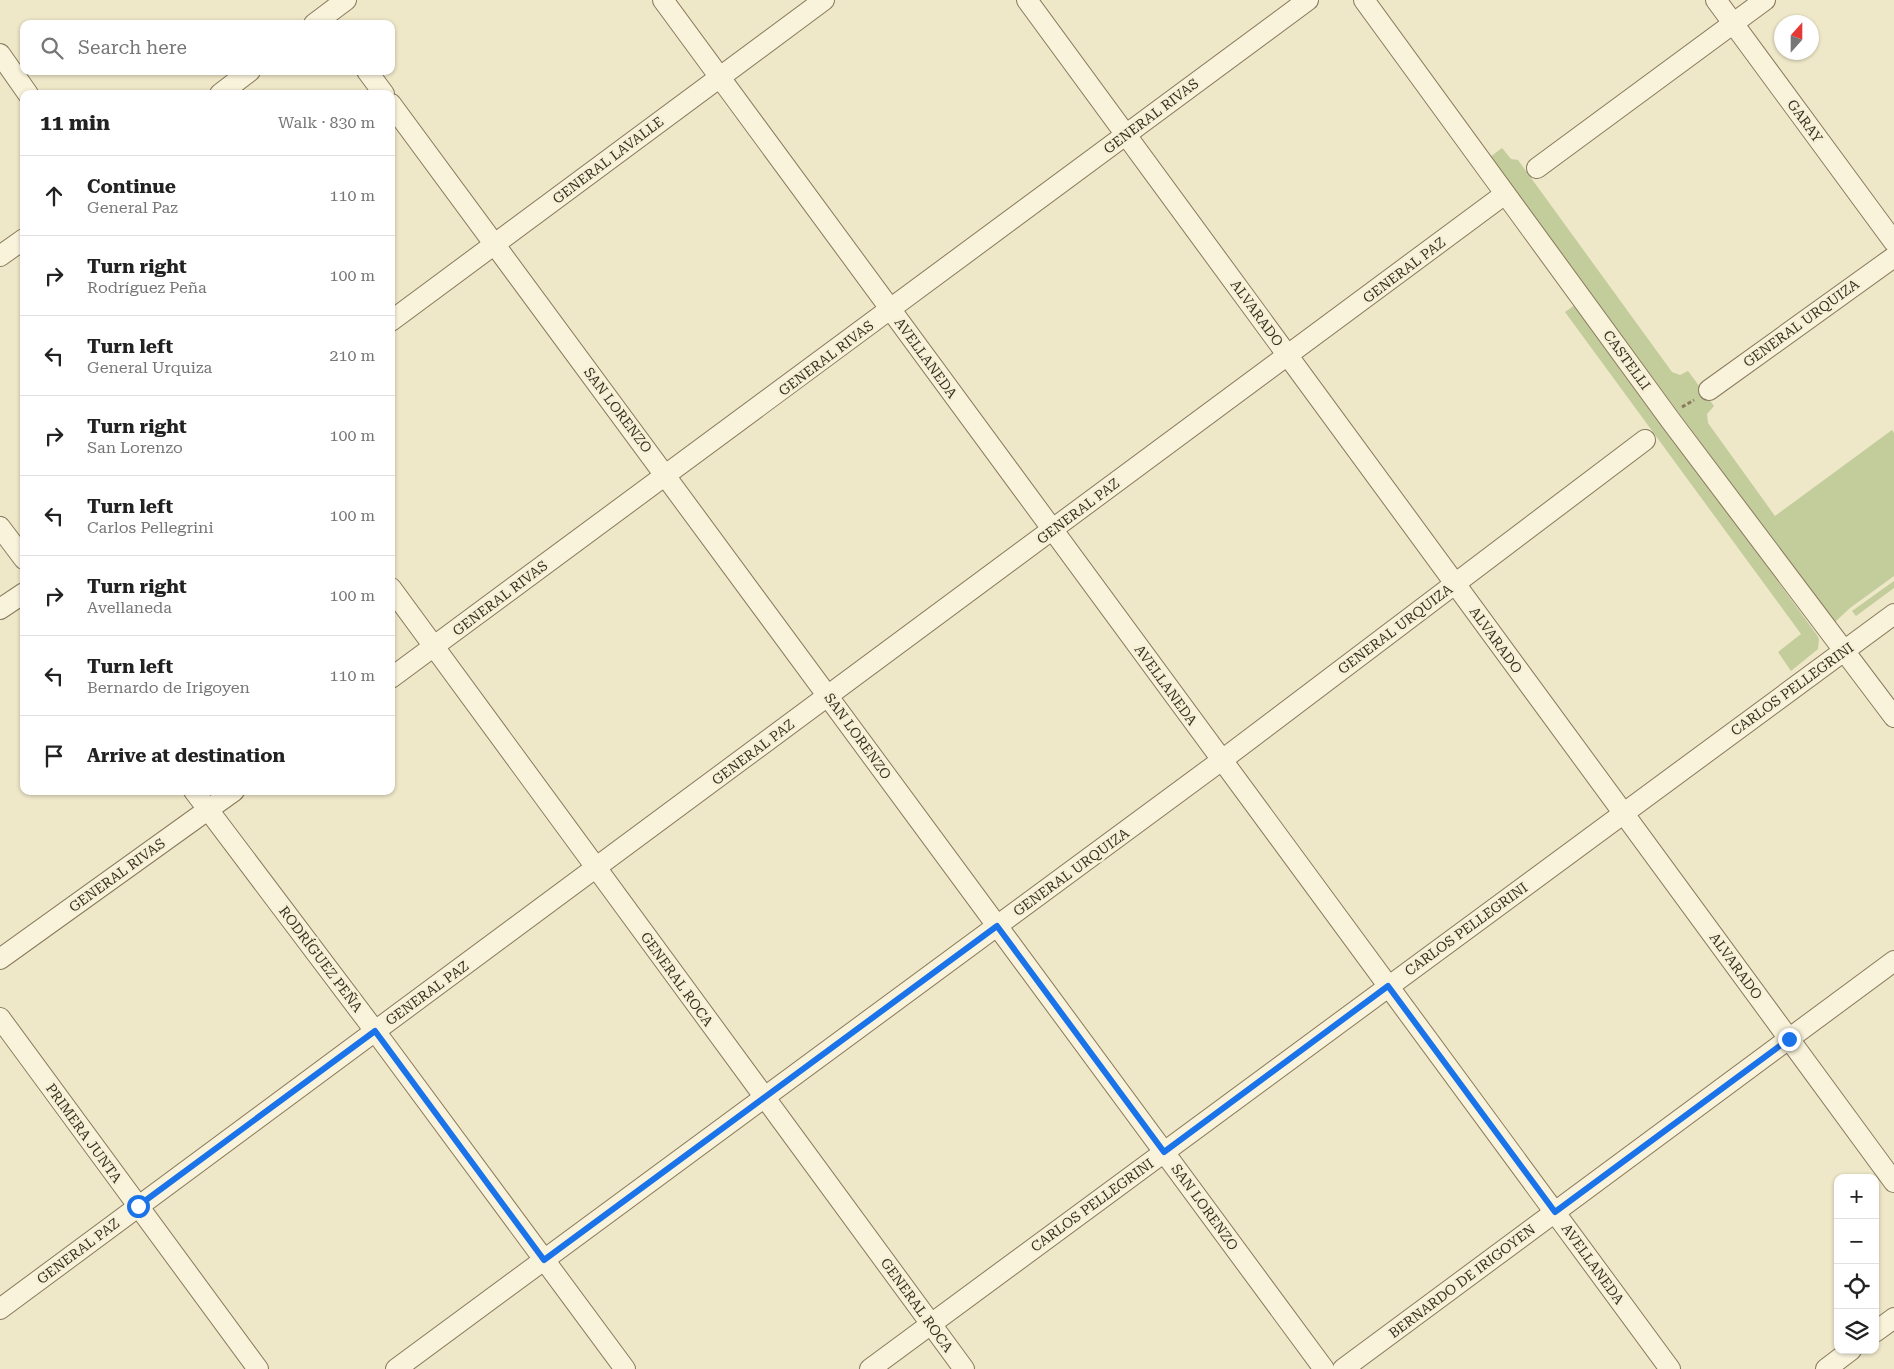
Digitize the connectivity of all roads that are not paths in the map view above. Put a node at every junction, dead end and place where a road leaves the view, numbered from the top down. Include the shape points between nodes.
1 (346, 0) edge
2 (663, 0) edge
3 (824, 0) edge
4 (1027, 0) edge
5 (1308, 0) edge
6 (1364, 0) edge
7 (1716, 0) edge
8 (1765, 0) edge
9 (322, 16) edge
10 (1733, 23) junction
11 (0, 54) edge
12 (245, 75) edge
13 (370, 75) edge
14 (720, 77) junction
15 (25, 90) edge
16 (225, 90) edge
17 (381, 90) edge
18 (395, 109) edge
19 (1127, 134) junction
20 (1537, 168) dead end
21 (1506, 194) junction
22 (20, 242) edge
23 (1894, 242) edge
24 (494, 245) junction
25 (0, 256) edge
26 (1894, 257) edge
27 (891, 310) junction
28 (395, 318) edge
29 (1288, 356) junction
30 (1709, 390) road end
31 (1645, 440) dead end
32 (666, 476) junction
33 (0, 527) edge
34 (1052, 530) junction
35 (20, 554) edge
36 (1455, 584) junction
37 (395, 593) edge
38 (20, 595) edge
39 (0, 609) edge
40 (1894, 614) edge
41 (435, 647) junction
42 (1844, 652) junction
43 (395, 675) edge
44 (828, 696) junction
45 (1894, 717) edge
46 (1222, 760) junction
47 (197, 795) edge
48 (229, 795) edge
49 (208, 810) junction
50 (1623, 813) junction
51 (596, 868) junction
52 (997, 926) junction
53 (0, 959) edge
54 (1894, 961) edge
55 (1388, 986) junction
56 (0, 1018) edge
57 (375, 1031) junction
58 (1789, 1039) junction
59 (764, 1098) junction
60 (1164, 1152) junction
61 (1894, 1182) edge
62 (138, 1206) junction
63 (1555, 1212) junction
64 (544, 1260) junction
65 (0, 1309) edge
66 (1894, 1318) edge
67 (931, 1324) junction
68 (1879, 1329) edge
69 (1846, 1354) edge
70 (258, 1369) edge
71 (396, 1369) edge
72 (625, 1369) edge
73 (870, 1369) edge
74 (964, 1369) edge
75 (1324, 1369) edge
76 (1343, 1369) edge
77 (1670, 1369) edge
78 (1826, 1369) edge

1 - 9 street
2 - 14 street, AVELLANEDA
3 - 14 street, GENERAL LAVALLE
4 - 19 street, ALVARADO
5 - 19 street, GENERAL RIVAS
6 - 21 street, CASTELLI
7 - 10 street, GARAY
8 - 10 street
10 - 20 street
10 - 23 street, GARAY
11 - 15 street
12 - 16 street
13 - 17 street
14 - 24 street, GENERAL LAVALLE
14 - 27 street, AVELLANEDA
18 - 24 street, SAN LORENZO
19 - 27 street, GENERAL RIVAS
19 - 29 street, ALVARADO
21 - 29 street, GENERAL PAZ
21 - 42 street, CASTELLI
22 - 25 street
24 - 28 street, GENERAL LAVALLE
24 - 32 street, SAN LORENZO
26 - 30 street, GENERAL URQUIZA
27 - 32 street, GENERAL RIVAS
27 - 34 street, AVELLANEDA
29 - 34 street, GENERAL PAZ
29 - 36 street, ALVARADO
31 - 36 street, GENERAL URQUIZA
32 - 41 street, GENERAL RIVAS
32 - 44 street, SAN LORENZO
33 - 35 street
34 - 44 street, GENERAL PAZ
34 - 46 street, AVELLANEDA
36 - 46 street, GENERAL URQUIZA
36 - 50 street, ALVARADO
37 - 41 street, GENERAL ROCA
38 - 39 street
40 - 42 street, CARLOS PELLEGRINI
41 - 43 street, GENERAL RIVAS
41 - 51 street, GENERAL ROCA
42 - 45 street, CASTELLI
42 - 50 street, CARLOS PELLEGRINI
44 - 51 street, GENERAL PAZ
44 - 52 street, SAN LORENZO
46 - 52 street, GENERAL URQUIZA
46 - 55 street, AVELLANEDA
47 - 49 street, RODRÍGUEZ PEÑA
48 - 49 street, GENERAL RIVAS
49 - 53 street, GENERAL RIVAS
49 - 57 street, RODRÍGUEZ PEÑA
50 - 55 street, CARLOS PELLEGRINI
50 - 58 street, ALVARADO
51 - 57 street, GENERAL PAZ
51 - 59 street, GENERAL ROCA
52 - 59 street, GENERAL URQUIZA
52 - 60 street, SAN LORENZO
54 - 58 street, BERNARDO DE IRIGOYEN
55 - 60 street, CARLOS PELLEGRINI
55 - 63 street, AVELLANEDA
56 - 62 street, PRIMERA JUNTA
57 - 62 street, GENERAL PAZ
57 - 64 street, RODRÍGUEZ PEÑA
58 - 61 street, ALVARADO
58 - 63 street, BERNARDO DE IRIGOYEN
59 - 64 street, GENERAL URQUIZA
59 - 67 street, GENERAL ROCA
60 - 67 street, CARLOS PELLEGRINI
60 - 75 street, SAN LORENZO
62 - 65 street, GENERAL PAZ
62 - 70 street, PRIMERA JUNTA
63 - 76 street, BERNARDO DE IRIGOYEN
63 - 77 street, AVELLANEDA
64 - 71 street, GENERAL URQUIZA
64 - 72 street, RODRÍGUEZ PEÑA
66 - 68 street
67 - 73 street, CARLOS PELLEGRINI
67 - 74 street, GENERAL ROCA
69 - 78 street

